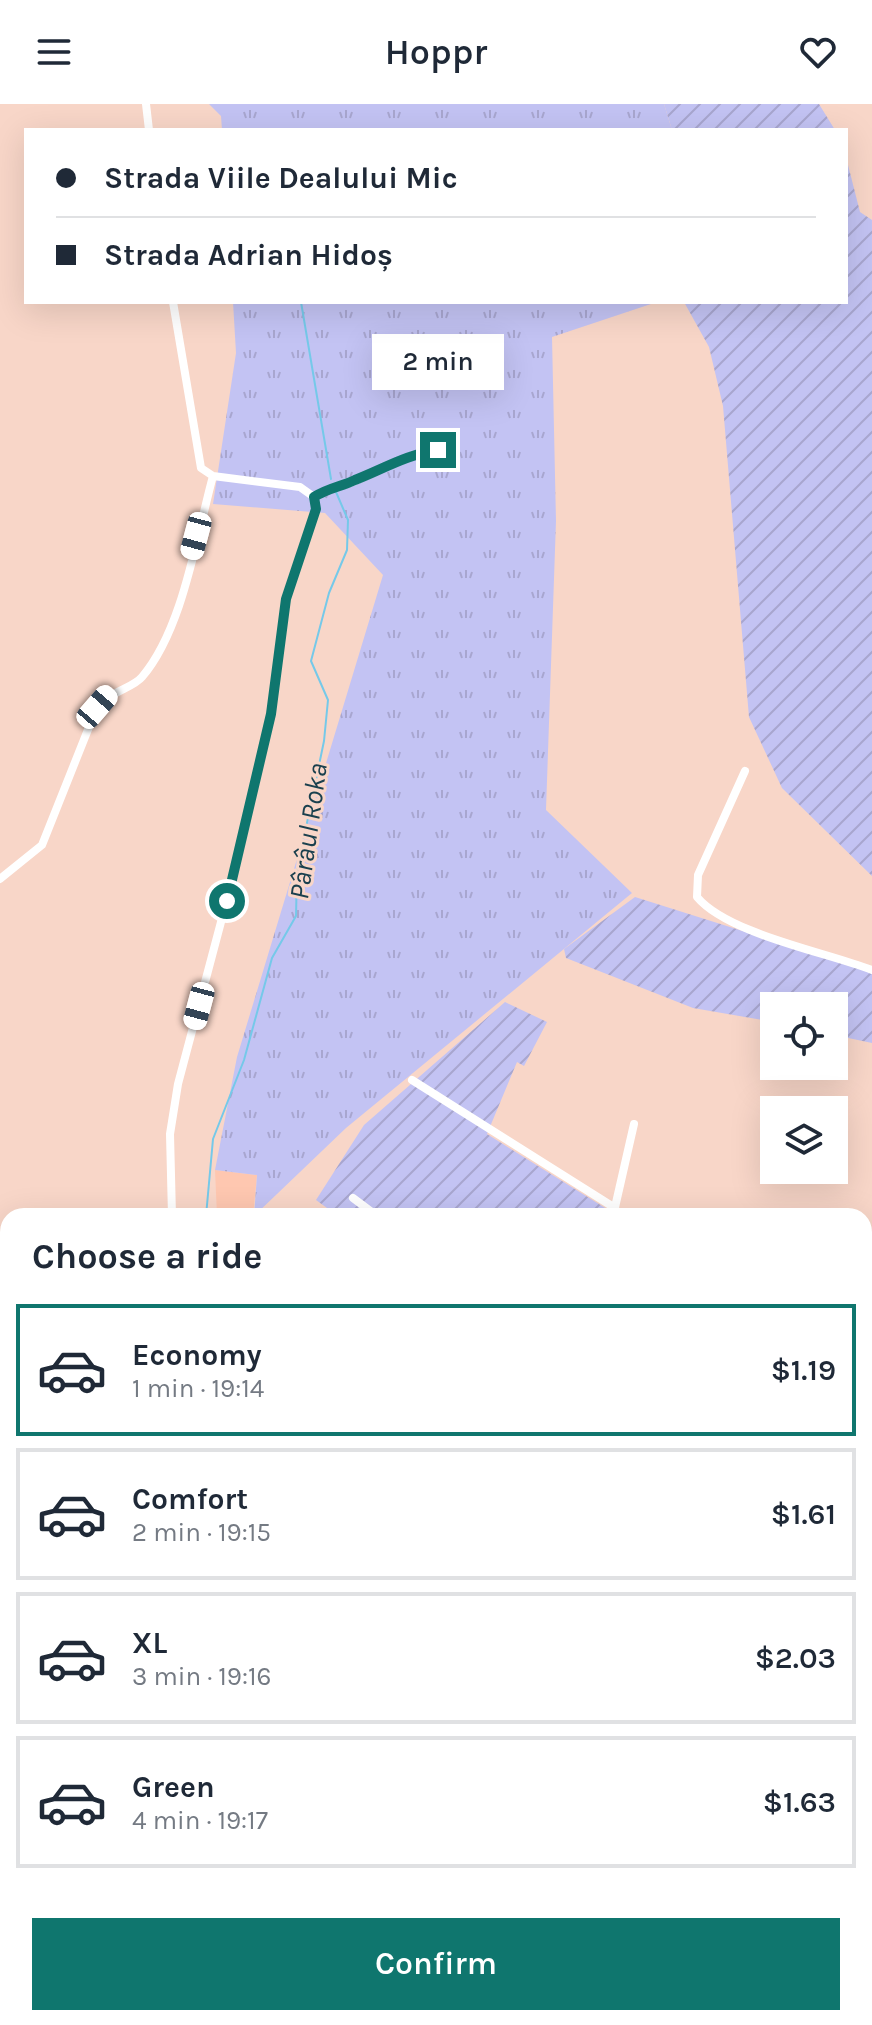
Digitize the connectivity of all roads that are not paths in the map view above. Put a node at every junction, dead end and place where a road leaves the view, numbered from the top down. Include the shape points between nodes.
1 (146, 104) edge
2 (149, 128) edge
3 (173, 304) edge
4 (438, 450) dead end
5 (213, 476) junction
6 (314, 497) junction
7 (745, 771) dead end
8 (0, 879) edge
9 (872, 970) edge
10 (412, 1080) dead end
11 (634, 1124) dead end
12 (353, 1198) dead end
13 (172, 1208) edge
14 (366, 1208) edge
15 (608, 1208) edge
16 (615, 1208) edge

1 - 2 street
3 - 5 street via 200,465
4 - 6 street via 391,463
5 - 6 street via 300,487
5 - 8 street via 167,641 139,681 107,695 97,707 42,845
6 - 13 street via 316,509 286,599 271,714 178,1084 170,1134
7 - 9 street via 698,875 697,897 714,913 749,928
10 - 15 street
11 - 16 street
12 - 14 street

